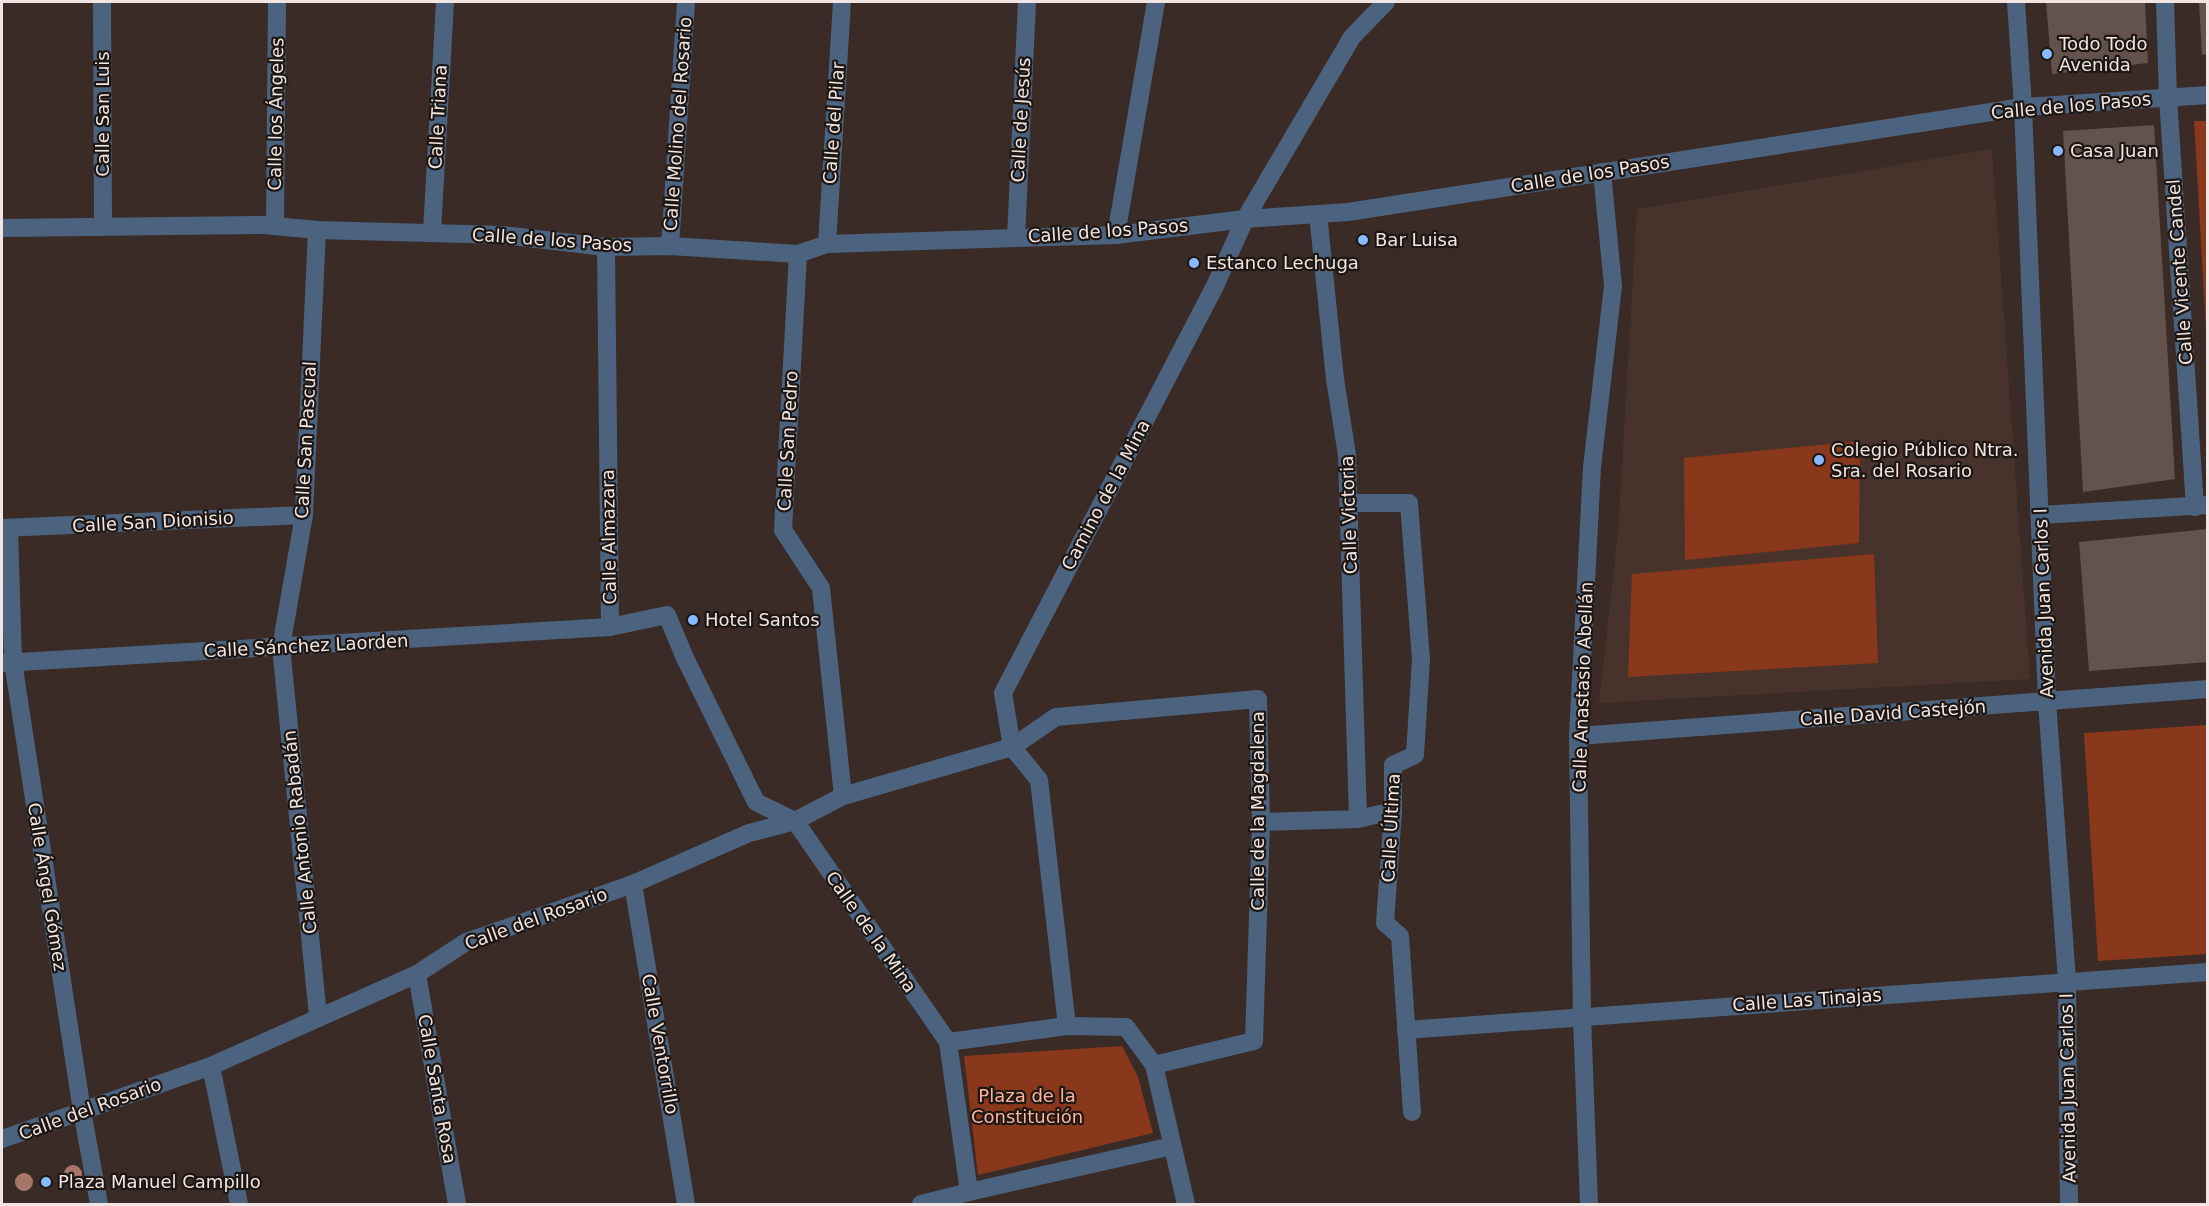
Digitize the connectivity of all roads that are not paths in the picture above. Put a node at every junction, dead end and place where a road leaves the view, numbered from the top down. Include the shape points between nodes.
1 (102, 2) edge
2 (277, 2) edge
3 (445, 2) edge
4 (686, 2) edge
5 (842, 2) edge
6 (1027, 2) edge
7 (1156, 2) edge
8 (1386, 2) edge
9 (2016, 2) edge
10 (2165, 2) edge
11 (2208, 95) edge
12 (2168, 98) junction
13 (2023, 107) junction
14 (1602, 172) junction
15 (1318, 214) junction
16 (1245, 219) junction
17 (274, 225) junction
18 (103, 227) junction
19 (2, 228) edge
20 (317, 230) junction
21 (432, 232) junction
22 (1116, 234) junction
23 (1016, 238) junction
24 (827, 244) junction
25 (670, 246) junction
26 (606, 247) junction
27 (798, 254) junction
28 (1349, 503) junction
29 (2201, 506) edge
30 (304, 515) junction
31 (2040, 515) junction
32 (5, 528) edge
33 (610, 627) junction
34 (281, 648) junction
35 (7, 662) edge
36 (2208, 689) edge
37 (2047, 701) junction
38 (1578, 736) junction
39 (1012, 747) junction
40 (843, 796) junction
41 (1393, 811) junction
42 (1358, 819) junction
43 (795, 821) junction
44 (1262, 822) junction
45 (633, 884) junction
46 (2208, 972) edge
47 (417, 974) junction
48 (2067, 981) junction
49 (318, 1016) junction
50 (1582, 1017) junction
51 (1067, 1026) junction
52 (1406, 1030) junction
53 (948, 1042) junction
54 (1154, 1065) junction
55 (211, 1066) junction
56 (82, 1111) junction
57 (1412, 1112) dead end
58 (2, 1139) edge
59 (1172, 1146) junction
60 (969, 1192) junction
61 (942, 1202) edge
62 (99, 1204) edge
63 (239, 1204) edge
64 (457, 1204) edge
65 (686, 1204) edge
66 (921, 1204) edge
67 (1186, 1204) edge
68 (1589, 1204) edge
69 (2069, 1204) edge

1 - 18 street, Calle San Luis
2 - 17 street, Calle los Ángeles
3 - 21 street, Calle Triana
4 - 25 street, Calle Molino del Rosario
5 - 24 street, Calle del Pilar
6 - 23 street, Calle de Jesús
7 - 22 street
8 - 16 street, Camino de la Mina via 1352,37
9 - 13 street, Avenida Juan Carlos I
10 - 12 street, Calle Vicente Candel
11 - 12 street, Calle de los Pasos
12 - 13 street, Calle de los Pasos
12 - 29 street, Calle Vicente Candel
13 - 14 street, Calle de los Pasos
13 - 31 street, Avenida Juan Carlos I
14 - 15 street, Calle de los Pasos
14 - 38 street, Calle Anastasio Abellán via 1613,286 1592,467
15 - 16 street, Calle de los Pasos
15 - 28 street, Calle Victoria via 1347,455
16 - 22 street, Calle de los Pasos
16 - 39 street, Camino de la Mina via 1215,286 1003,693
17 - 18 street, Calle de los Pasos
17 - 20 street, Calle de los Pasos
18 - 19 street, Calle de los Pasos
20 - 21 street, Calle de los Pasos
20 - 30 street, Calle San Pascual
21 - 26 street, Calle de los Pasos via 503,235
22 - 23 street, Calle de los Pasos
23 - 24 street, Calle de los Pasos
24 - 27 street, Calle de los Pasos
25 - 26 street, Calle de los Pasos
25 - 27 street, Calle de los Pasos
26 - 33 street, Calle Almazara
27 - 40 street, Calle San Pedro via 783,530 821,588
28 - 41 street, Calle Última via 1409,503 1421,659 1415,755 1393,765
28 - 42 street, Calle Victoria
29 - 31 street
30 - 32 street, Calle San Dionisio
30 - 34 street, Calle San Pascual
31 - 37 street, Avenida Juan Carlos I
32 - 35 street, Calle Ángel Gómez
33 - 34 street, Calle Sánchez Laorden
33 - 43 street, Calle Almazara via 667,615 756,802
34 - 35 street, Calle Sánchez Laorden
34 - 49 street, Calle Antonio Rabadán
35 - 56 street, Calle Ángel Gómez
36 - 37 street, Calle David Castejón
37 - 38 street, Calle David Castejón
37 - 48 street, Avenida Juan Carlos I
38 - 50 street, Calle Anastasio Abellán
39 - 40 street, Calle del Rosario
39 - 44 street, Calle de la Magdalena via 1056,717 1258,699
39 - 51 street, Camino de la Mina via 1039,780
40 - 43 street, Calle del Rosario
41 - 42 street
41 - 52 street, Calle Última via 1385,923 1400,936
42 - 44 street
43 - 45 street, Calle del Rosario via 749,833
43 - 53 street, Calle de la Mina
44 - 54 street, Calle de la Magdalena via 1254,1041
45 - 47 street, Calle del Rosario via 466,942
45 - 65 street, Calle Ventorrillo
46 - 48 street, Calle Las Tinajas
47 - 49 street, Calle del Rosario
47 - 64 street, Calle Santa Rosa
48 - 50 street, Calle Las Tinajas
48 - 69 street, Avenida Juan Carlos I
49 - 55 street, Calle del Rosario
50 - 52 street, Calle Las Tinajas
50 - 68 street, Calle Anastasio Abellán
51 - 53 street
51 - 54 street via 1126,1027
52 - 57 street, Calle Última
53 - 60 street
54 - 59 street
55 - 56 street, Calle del Rosario
55 - 63 street
56 - 58 street, Calle del Rosario
56 - 62 street
59 - 60 street
59 - 67 street
60 - 61 street
61 - 66 street

